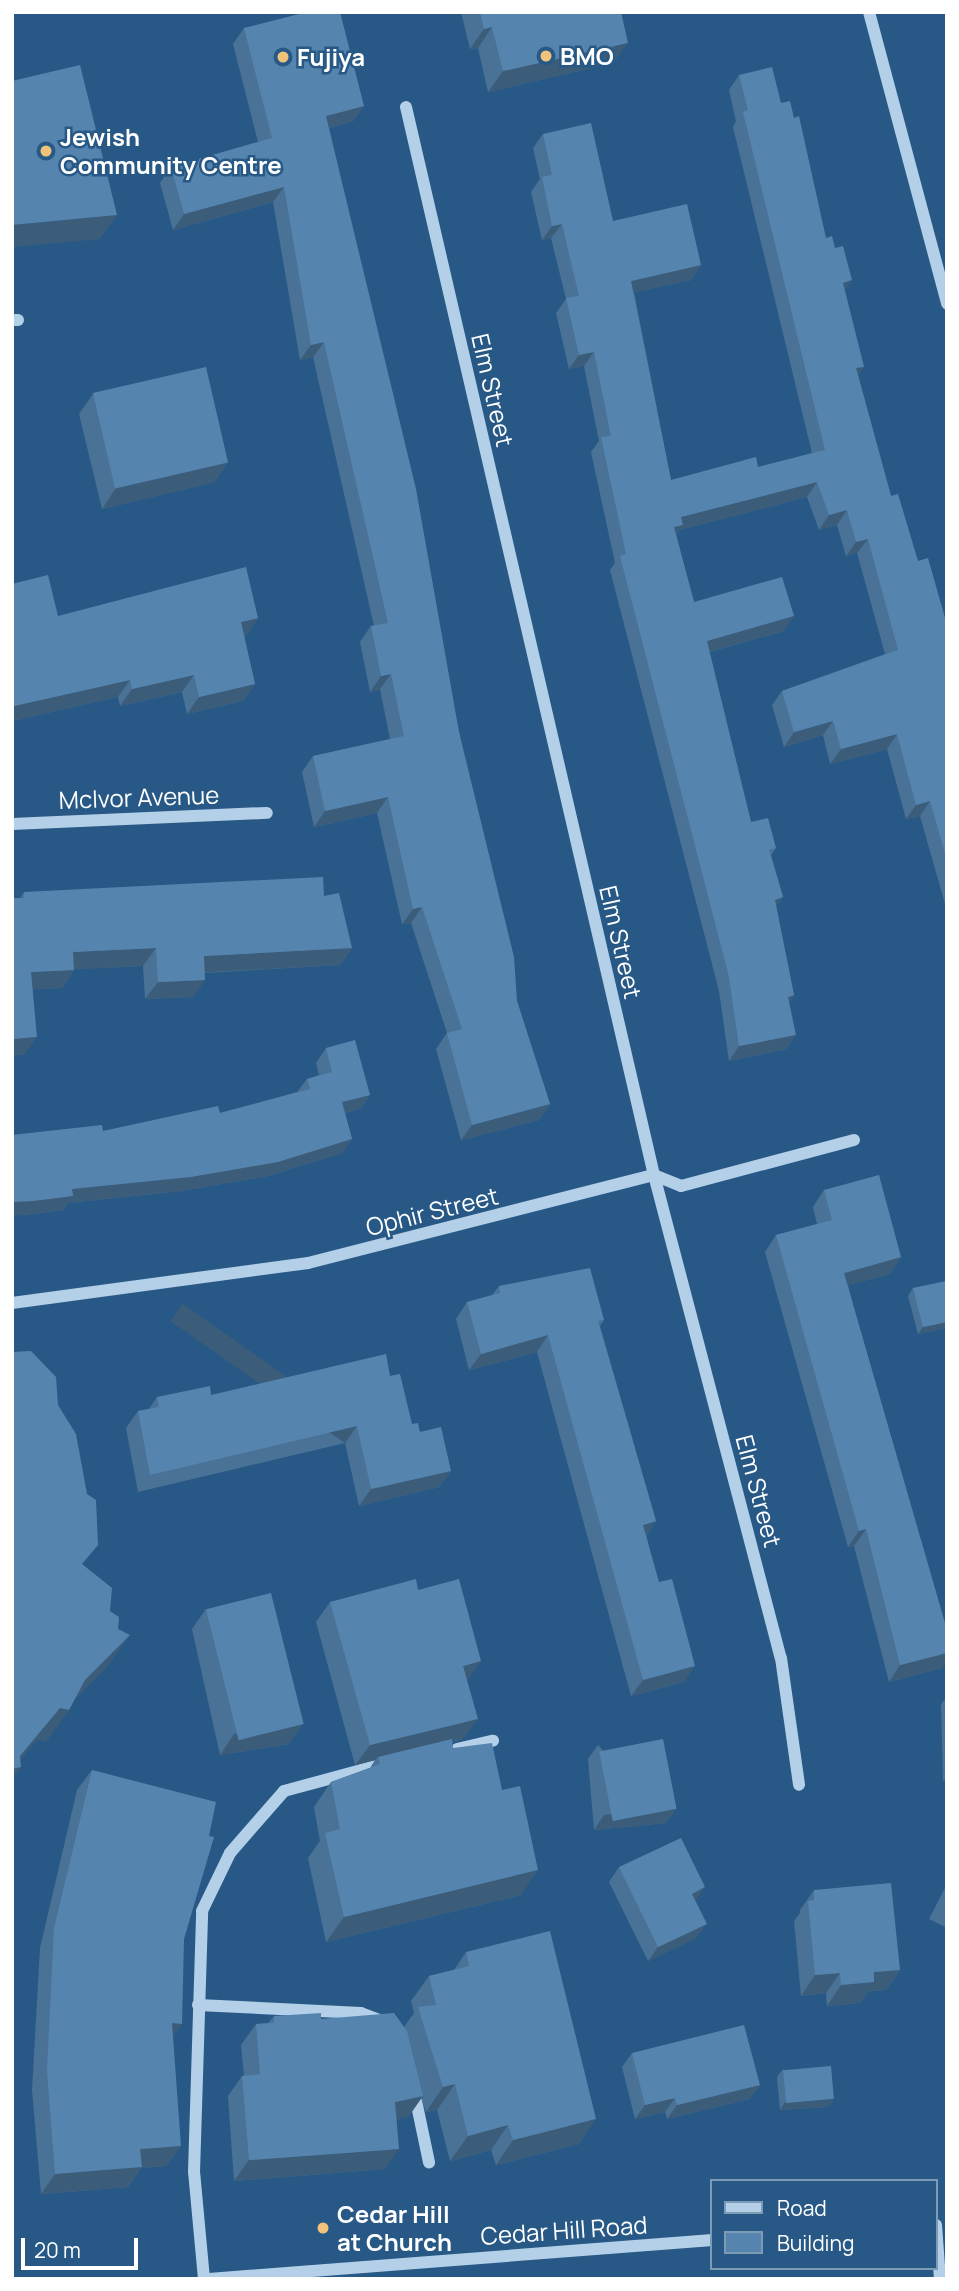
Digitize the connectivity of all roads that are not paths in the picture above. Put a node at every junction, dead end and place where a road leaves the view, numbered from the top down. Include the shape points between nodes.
1 (869, 12) edge
2 (406, 107) dead end
3 (947, 304) edge
4 (267, 813) dead end
5 (12, 824) edge
6 (854, 1140) dead end
7 (654, 1175) junction
8 (12, 1303) edge
9 (493, 1741) edge
10 (439, 1752) edge
11 (398, 1761) edge
12 (799, 1785) dead end
13 (198, 2005) junction
14 (389, 2030) edge
15 (408, 2070) edge
16 (429, 2162) dead end
17 (710, 2240) edge
18 (938, 2252) edge
19 (204, 2279) edge
20 (209, 2279) edge
21 (940, 2279) edge

1 - 3 street
2 - 7 street, Elm Street
4 - 5 street, McIvor Avenue
6 - 7 street via 681,1186
7 - 8 street, Ophir Street via 308,1263
7 - 12 street, Elm Street via 781,1658
9 - 10 street
11 - 13 street via 284,1791 252,1826 202,1911
13 - 14 street via 361,2013
13 - 19 street via 194,2172
15 - 16 street
17 - 20 street, Cedar Hill Road
18 - 21 street

